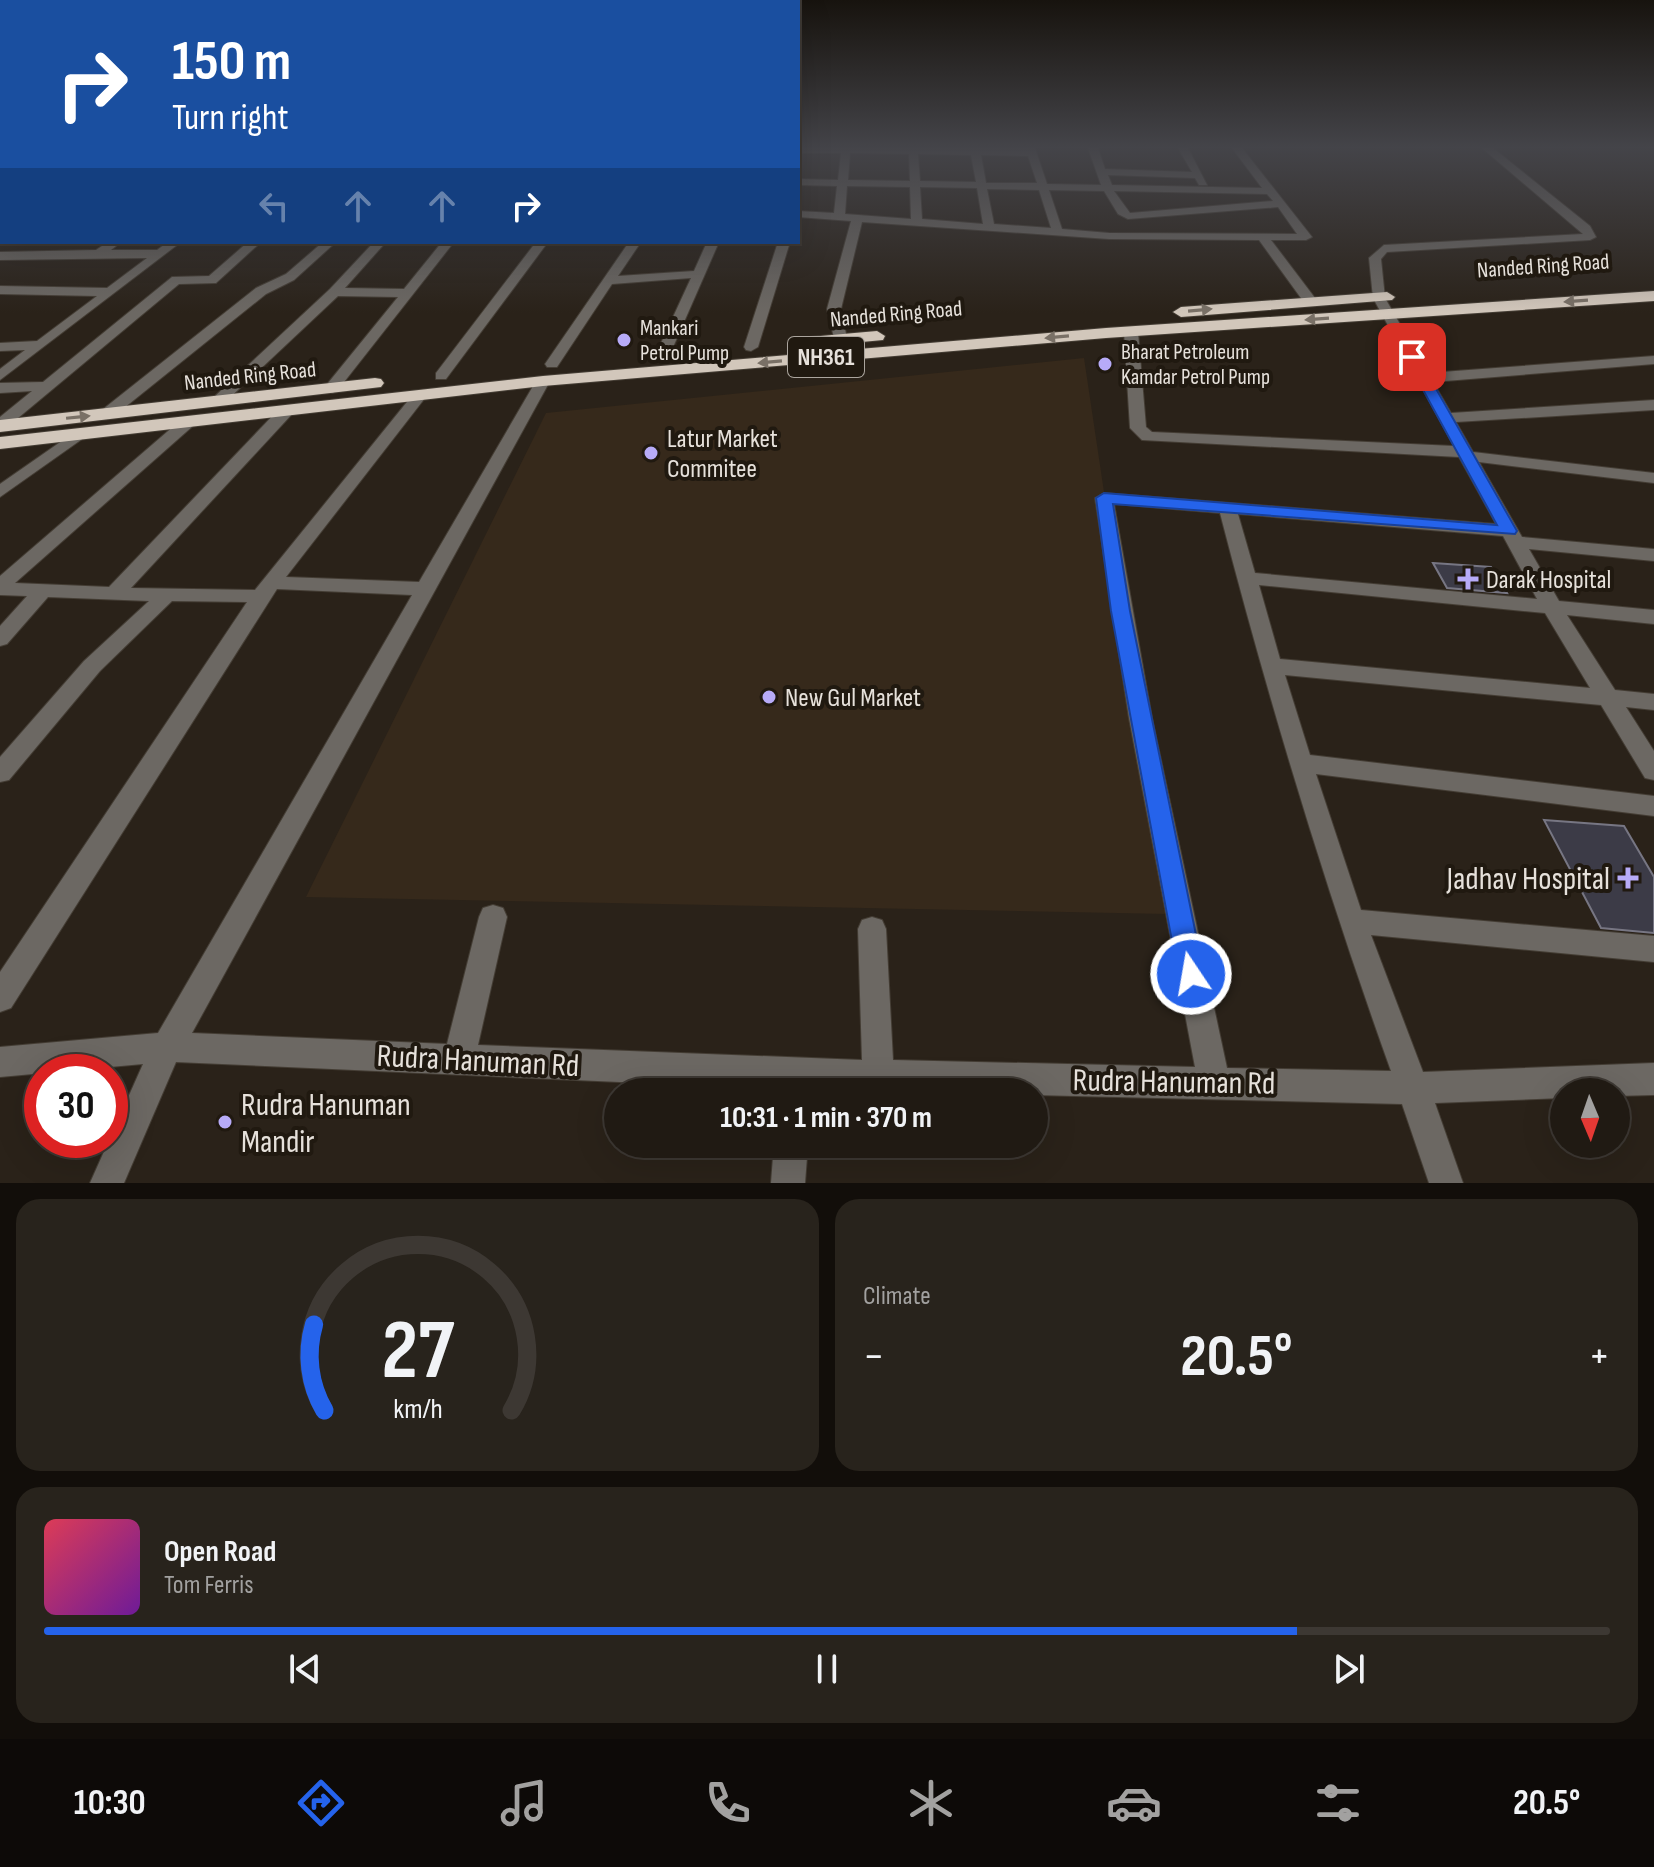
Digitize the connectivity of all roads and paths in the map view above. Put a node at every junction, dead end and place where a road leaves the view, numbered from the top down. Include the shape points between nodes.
1 (840, 203) edge
2 (915, 203) edge
3 (984, 203) edge
4 (1048, 203) edge
5 (1117, 203) edge
6 (1218, 203) edge
7 (1555, 203) edge
8 (1281, 204) joint
9 (1222, 209) junction
10 (800, 214) edge
11 (839, 217) junction
12 (857, 218) junction
13 (917, 223) junction
14 (989, 229) junction
15 (1058, 233) junction
16 (1263, 238) junction
17 (36, 244) edge
18 (112, 244) edge
19 (172, 244) edge
20 (253, 244) edge
21 (328, 244) edge
22 (378, 244) edge
23 (447, 244) edge
24 (540, 244) edge
25 (634, 244) edge
26 (712, 244) edge
27 (783, 244) edge
28 (99, 254) junction
29 (160, 254) junction
30 (0, 256) edge
31 (18, 256) junction
32 (699, 274) junction
33 (1654, 280) edge
34 (608, 281) junction
35 (3, 292) edge
36 (109, 292) junction
37 (335, 292) junction
38 (410, 293) junction
39 (1654, 296) edge
40 (1311, 302) junction
41 (1384, 306) junction
42 (1131, 332) junction
43 (840, 339) junction
44 (40, 345) junction
45 (0, 347) edge
46 (751, 347) junction
47 (663, 354) junction
48 (1654, 360) edge
49 (547, 372) junction
50 (0, 376) edge
51 (441, 376) junction
52 (1424, 378) junction
53 (47, 386) junction
54 (0, 388) edge
55 (332, 388) junction
56 (420, 395) junction
57 (218, 401) junction
58 (1654, 405) edge
59 (287, 410) junction
60 (108, 413) junction
61 (1446, 418) junction
62 (188, 422) junction
63 (0, 425) edge
64 (79, 434) junction
65 (0, 443) edge
66 (1466, 454) junction
67 (1654, 478) edge
68 (0, 492) edge
69 (1227, 507) junction
70 (1512, 536) junction
71 (1654, 555) edge
72 (1246, 578) junction
73 (0, 588) edge
74 (266, 589) junction
75 (426, 589) junction
76 (43, 591) junction
77 (114, 594) junction
78 (167, 595) junction
79 (1553, 609) junction
80 (1654, 617) edge
81 (0, 639) edge
82 (1272, 666) junction
83 (1607, 697) junction
84 (1654, 702) edge
85 (1301, 763) junction
86 (1654, 771) edge
87 (0, 773) edge
88 (1654, 806) edge
89 (493, 917) dead end
90 (1351, 921) junction
91 (872, 929) dead end
92 (1654, 949) edge
93 (0, 998) edge
94 (167, 1047) junction
95 (459, 1059) junction
96 (0, 1062) edge
97 (878, 1076) junction
98 (725, 1078) edge
99 (854, 1078) edge
100 (1654, 1079) edge
101 (1214, 1082) junction
102 (1415, 1088) junction
103 (790, 1158) edge
104 (107, 1183) edge
105 (788, 1183) edge
106 (1446, 1183) edge

1 - 11 street
2 - 13 street
3 - 14 street
4 - 15 street
5 - 9 street via 1128,216
6 - 9 street
7 - 41 street via 1590,237 1384,249 1375,258
8 - 9 street
8 - 16 street via 1306,237
10 - 11 street
11 - 12 street
12 - 13 street
12 - 43 street via 834,309
13 - 14 street
14 - 15 street
15 - 16 street
16 - 40 street
17 - 31 street
18 - 28 street
19 - 29 street
20 - 53 street via 212,280 176,280
21 - 60 street
22 - 37 street
23 - 38 street
24 - 51 street
25 - 34 street
26 - 32 street
27 - 46 street
28 - 29 street
28 - 31 street
29 - 36 street
30 - 31 street
32 - 34 street
32 - 47 street
33 - 41 highway, Nanded Ring Road / NH361
34 - 49 street
35 - 36 street
36 - 44 street
37 - 38 street
37 - 57 street
38 - 55 street
39 -> 41 highway, NH361
40 - 41 highway, Nanded Ring Road / NH361
43 -> 40 highway, Nanded Ring Road / NH361
41 -> 42 highway, NH361
41 - 52 street
42 -> 49 highway, NH361
42 - 66 street via 1138,428 1148,437
43 - 46 highway, Nanded Ring Road / NH361
44 - 45 street
44 - 50 street
46 - 47 highway, Nanded Ring Road / NH361
47 - 49 highway, Nanded Ring Road / NH361
48 - 52 street
49 - 51 highway, Nanded Ring Road / NH361
49 - 56 highway, NH361
49 - 75 street
51 - 55 highway, Nanded Ring Road / NH361
52 - 61 street
53 - 54 street
53 - 63 street
55 - 57 highway, Nanded Ring Road / NH361
56 - 59 highway, NH361
56 - 74 street
57 - 60 highway, Nanded Ring Road / NH361
58 - 61 street
59 - 62 highway, NH361
59 - 77 street
63 -> 60 highway, Nanded Ring Road / NH361
61 - 66 street
62 - 64 highway, NH361
62 - 73 street
64 - 65 highway, NH361
64 - 68 street
66 - 67 street
66 - 70 street
69 - 70 street
69 - 72 street
69 - 101 street via 1104,498 1179,920
70 - 71 street
70 - 79 street
72 - 79 street
72 - 82 street
73 - 76 street
74 - 75 street
74 - 78 street
74 - 93 street
75 - 94 street
76 - 77 street
76 - 81 street
77 - 78 street
78 - 87 street via 92,666
79 - 80 street
79 - 83 street
82 - 83 street
82 - 85 street
83 - 84 street
83 - 86 street
85 - 88 street
85 - 90 street
89 - 95 street
90 - 92 street
90 - 102 street
91 - 97 street
94 - 95 street, Rudra Hanuman Rd
94 - 96 street, Rudra Hanuman Rd
94 - 104 street
95 - 98 street, Rudra Hanuman Rd
97 - 99 street, Rudra Hanuman Rd
97 - 101 street, Rudra Hanuman Rd
100 - 102 street, Rudra Hanuman Rd
101 - 102 street, Rudra Hanuman Rd
102 - 106 street
103 - 105 street

